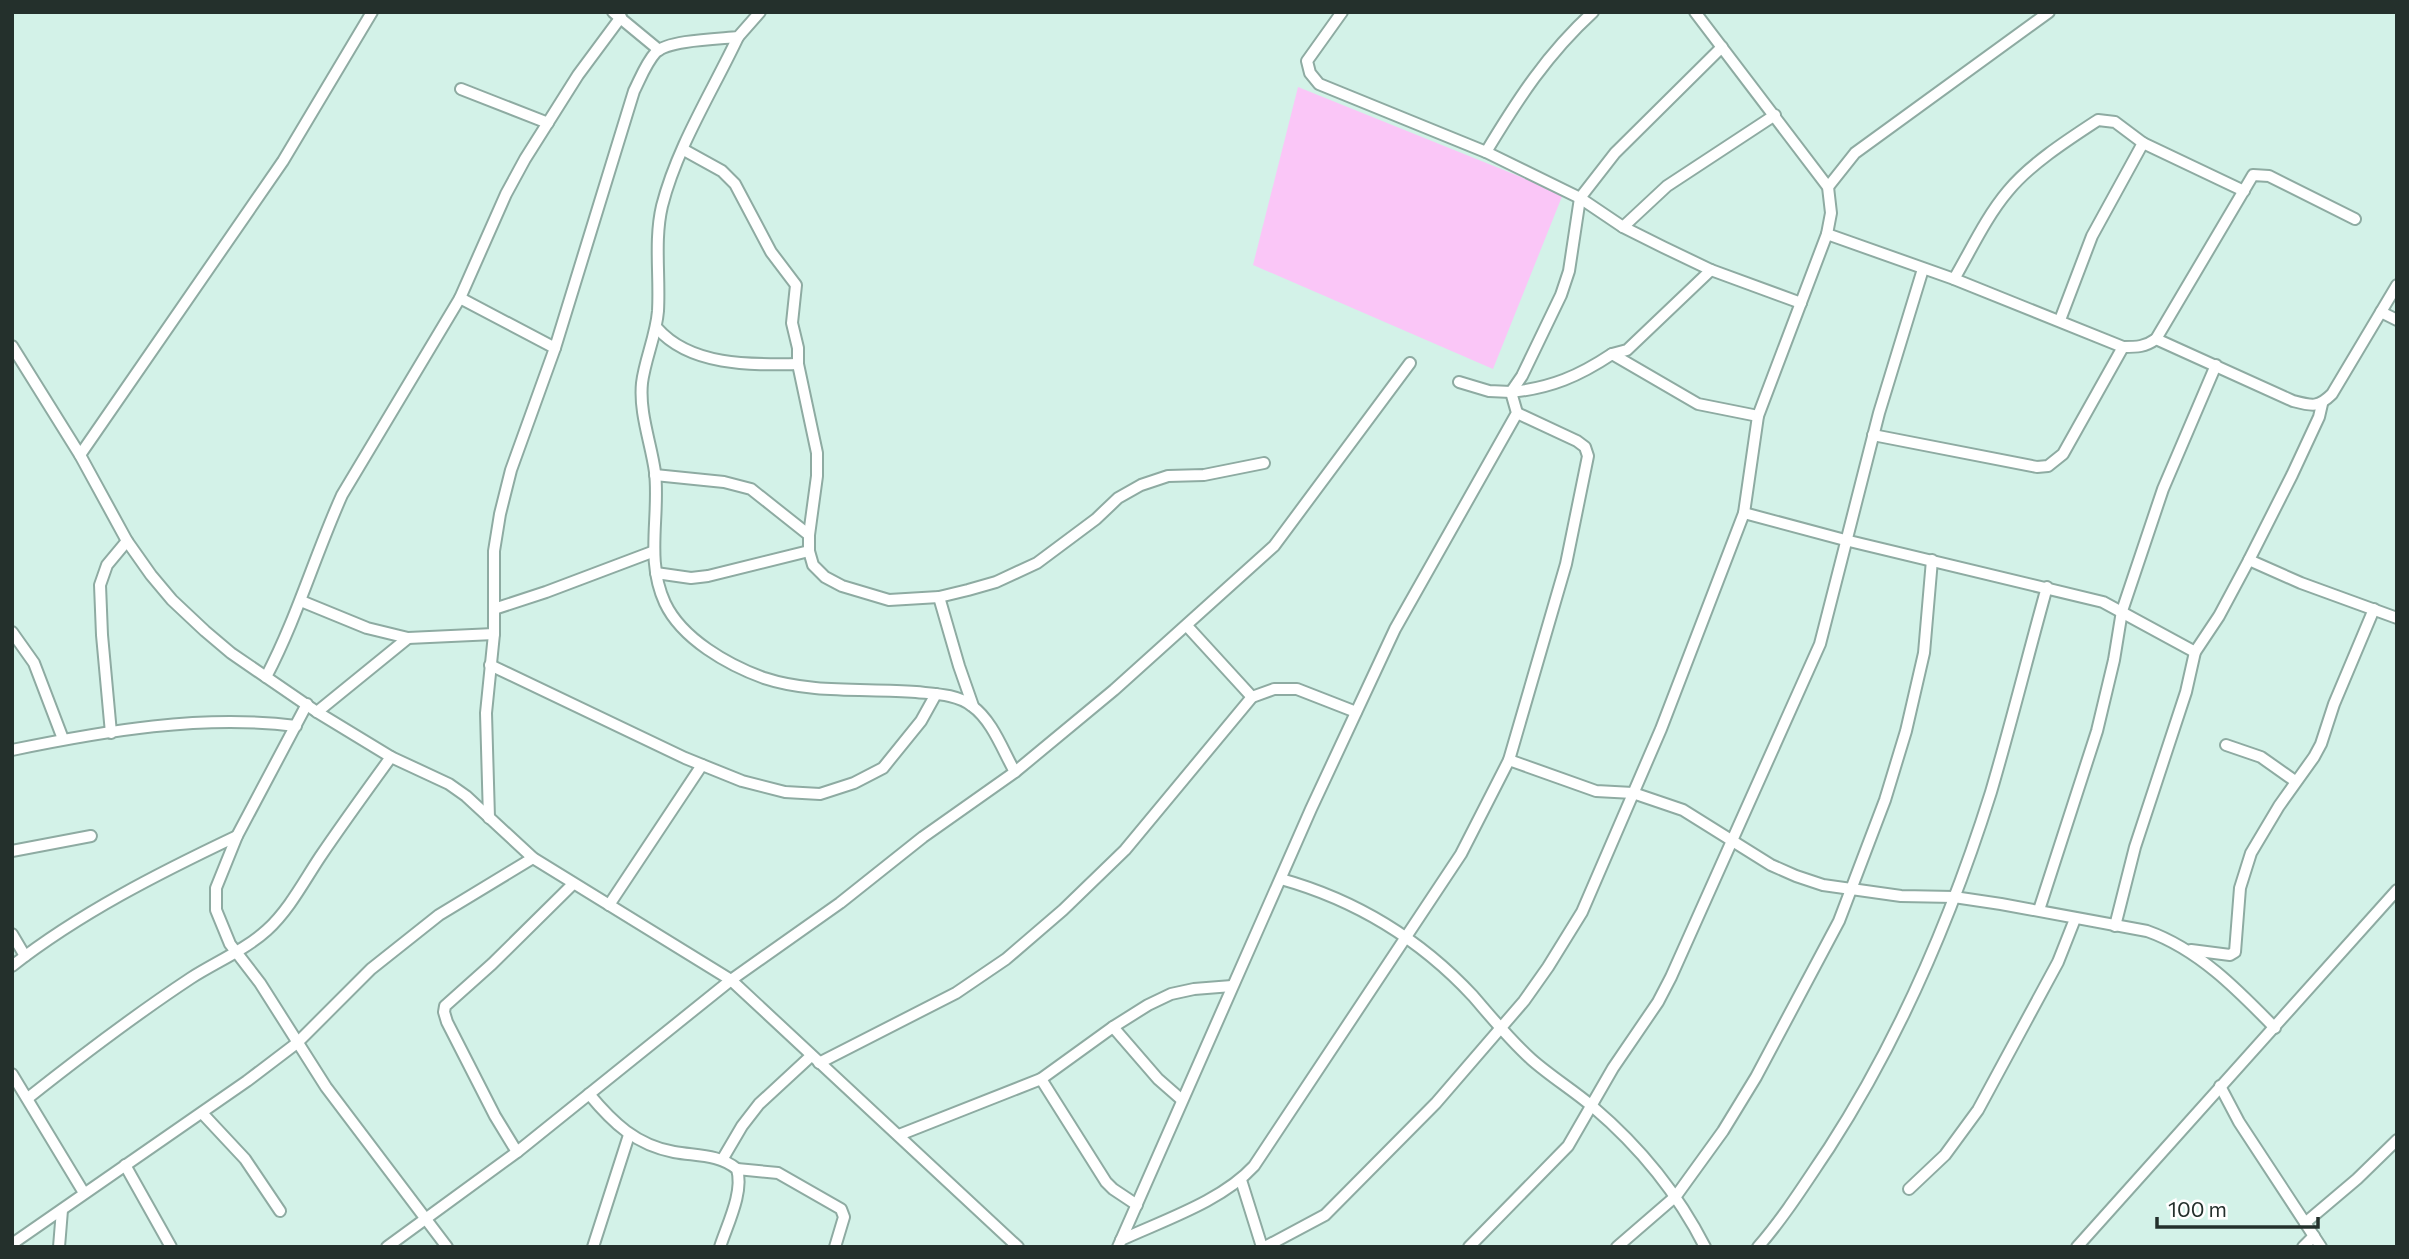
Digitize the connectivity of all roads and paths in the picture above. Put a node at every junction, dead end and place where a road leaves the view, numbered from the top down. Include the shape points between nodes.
1 (372, 12) edge
2 (760, 12) edge
3 (1342, 12) edge
4 (1593, 12) edge
5 (1695, 12) edge
6 (2049, 12) edge
7 (617, 15) edge
8 (738, 37) junction
9 (1722, 47) junction
10 (659, 50) junction
11 (461, 89) dead end
12 (1775, 115) junction
13 (548, 123) junction
14 (2143, 143) junction
15 (684, 150) junction
16 (1486, 152) junction
17 (1828, 187) junction
18 (2244, 191) junction
19 (1580, 198) junction
20 (2355, 219) dead end
21 (1623, 227) junction
22 (1827, 234) junction
23 (1711, 270) junction
24 (1923, 270) junction
25 (1954, 279) junction
26 (2397, 285) edge
27 (460, 298) junction
28 (1801, 303) junction
29 (2381, 312) junction
30 (2060, 320) junction
31 (2397, 320) edge
32 (657, 328) junction
33 (2156, 339) junction
34 (12, 346) edge
35 (2123, 346) junction
36 (555, 348) junction
37 (1612, 354) junction
38 (1410, 363) dead end
39 (798, 364) junction
40 (2216, 365) junction
41 (1459, 382) dead end
42 (1511, 393) junction
43 (2322, 404) junction
44 (1517, 413) junction
45 (1758, 416) junction
46 (1873, 435) junction
47 (80, 455) junction
48 (1264, 463) dead end
49 (655, 475) junction
50 (1744, 513) junction
51 (809, 535) junction
52 (1845, 540) junction
53 (127, 541) junction
54 (809, 551) junction
55 (652, 552) junction
56 (2249, 560) junction
57 (1932, 561) junction
58 (656, 573) junction
59 (2047, 587) junction
60 (939, 597) junction
61 (301, 601) junction
62 (494, 608) junction
63 (2374, 609) junction
64 (2122, 611) junction
65 (2397, 618) edge
66 (1187, 626) junction
67 (12, 632) edge
68 (494, 634) junction
69 (408, 638) junction
70 (2196, 652) junction
71 (490, 665) junction
72 (266, 677) junction
73 (936, 694) junction
74 (1252, 697) junction
75 (307, 704) junction
76 (973, 706) junction
77 (317, 712) junction
78 (1356, 712) junction
79 (296, 726) junction
80 (111, 733) junction
81 (62, 739) junction
82 (2227, 745) dead end
83 (12, 750) edge
84 (391, 757) junction
85 (1509, 760) junction
86 (702, 765) junction
87 (1015, 772) junction
88 (2295, 781) junction
89 (1633, 793) junction
90 (489, 818) junction
91 (91, 836) dead end
92 (237, 836) junction
93 (1733, 840) junction
94 (12, 851) edge
95 (533, 858) junction
96 (1281, 879) junction
97 (573, 884) junction
98 (1852, 890) junction
99 (2397, 890) edge
100 (1954, 897) junction
101 (609, 905) junction
102 (2039, 910) junction
103 (2075, 919) junction
104 (2115, 926) junction
105 (12, 934) edge
106 (1406, 937) junction
107 (2190, 950) junction
108 (236, 952) junction
109 (25, 956) junction
110 (12, 966) edge
111 (731, 979) junction
112 (1232, 986) junction
113 (1113, 1027) junction
114 (2274, 1028) junction
115 (1500, 1030) junction
116 (296, 1043) junction
117 (815, 1059) junction
118 (12, 1074) edge
119 (1041, 1079) junction
120 (2220, 1086) junction
121 (589, 1094) junction
122 (28, 1098) junction
123 (1182, 1100) junction
124 (1591, 1105) junction
125 (202, 1113) junction
126 (629, 1135) junction
127 (899, 1135) junction
128 (2397, 1140) edge
129 (517, 1152) junction
130 (722, 1160) junction
131 (125, 1165) junction
132 (737, 1169) junction
133 (1241, 1180) junction
134 (1909, 1189) dead end
135 (84, 1194) junction
136 (1676, 1196) junction
137 (1137, 1205) junction
138 (62, 1210) junction
139 (280, 1211) dead end
140 (425, 1220) junction
141 (2305, 1223) junction
142 (2314, 1236) junction
143 (1119, 1243) edge
144 (12, 1244) edge
145 (59, 1247) edge
146 (171, 1247) edge
147 (387, 1247) edge
148 (447, 1247) edge
149 (593, 1247) edge
150 (720, 1247) edge
151 (835, 1247) edge
152 (1018, 1247) edge
153 (1264, 1247) edge
154 (1469, 1247) edge
155 (1617, 1247) edge
156 (1706, 1247) edge
157 (1758, 1247) edge
158 (2077, 1247) edge
159 (2303, 1247) edge
160 (2321, 1247) edge

1 - 47 street via 283,161
2 - 8 street
3 - 16 street via 1307,61 1319,84
4 - 16 street via 1533,77
5 - 9 street
6 - 17 street via 1855,153
7 - 10 street
7 - 13 street
8 - 10 street
8 - 15 street
9 - 12 street
9 - 19 street via 1615,153
10 - 36 street via 634,91
11 - 13 street
12 - 17 street
12 - 21 street via 1667,186
13 - 27 street via 506,194
14 - 18 street
14 - 25 street via 2115,122 2098,120 2084,129 2009,189
14 - 30 street via 2092,236
15 - 32 street via 662,208
15 - 39 street via 722,171 734,184 771,251 796,285 792,323
16 - 19 street
17 - 22 street via 1831,213
18 - 20 street via 2253,175 2269,176
18 - 33 street
19 - 21 street
19 - 42 street via 1561,295
21 - 23 street
22 - 24 street
22 - 28 street
23 - 28 street
23 - 37 street via 1627,350
24 - 25 street
24 - 46 street
25 - 30 street
26 - 29 street
27 - 36 street
27 - 61 street via 342,495
28 - 45 street
29 - 31 street
29 - 43 street
30 - 35 street
32 - 39 street via 676,346 708,357 737,363
32 - 49 street via 642,383
33 - 35 street via 2148,345
33 - 40 street
34 - 47 street
35 - 46 street via 2063,454 2048,466
36 - 62 street via 500,514 494,551
37 - 42 street via 1582,374
37 - 45 street via 1698,404
38 - 66 street via 1274,545
39 - 51 street via 817,453
40 - 43 street via 2293,401
40 - 64 street via 2163,489
41 - 42 street
42 - 44 street
43 - 56 street
44 - 78 street via 1395,629
44 - 85 street via 1577,441 1588,456 1566,564
45 - 50 street
46 - 52 street
47 - 53 street
48 - 60 street via 1141,485 1037,563 996,582
49 - 51 street via 751,489
49 - 55 street
50 - 52 street
50 - 89 street
51 - 54 street
52 - 57 street
52 - 93 street via 1819,644
53 - 72 street via 173,600
53 - 80 street via 107,565 100,584
54 - 58 street via 708,576
54 - 60 street via 813,565 842,586 888,600
55 - 58 street
55 - 62 street
56 - 63 street
56 - 70 street
57 - 59 street
57 - 98 street via 1924,653 1910,716
58 - 73 street via 677,622 730,662 764,678 800,686
59 - 64 street
59 - 100 street via 1991,791
60 - 76 street
61 - 69 street via 367,628
61 - 72 street
62 - 68 street
63 - 65 street
63 - 88 street via 2321,744
64 - 70 street
64 - 102 street via 2097,731
66 - 74 street
66 - 87 street
67 - 81 street via 34,663
68 - 69 street
68 - 71 street
69 - 77 street
70 - 104 street
71 - 86 street
71 - 90 street via 486,713
72 - 75 street
73 - 76 street
73 - 86 street via 883,768 820,794 785,792
74 - 78 street via 1274,689 1297,689
74 - 117 street via 1125,850 1006,959 956,993
75 - 77 street
75 - 79 street
76 - 87 street
77 - 84 street
78 - 96 street
79 - 80 street via 205,723
79 - 92 street
80 - 81 street
81 - 83 street
82 - 88 street via 2261,757
84 - 90 street via 449,784
84 - 108 street via 289,904 267,930
85 - 89 street via 1595,791
85 - 106 street via 1461,854
86 - 101 street
87 - 111 street
88 - 107 street via 2258,838 2245,868 2235,952
89 - 93 street via 1683,810
89 - 115 street via 1582,912
90 - 95 street
91 - 94 street
92 - 108 street via 215,897 218,919
92 - 109 street via 169,868
93 - 98 street via 1796,876
93 - 124 street via 1667,986
95 - 97 street
95 - 116 street via 439,915 401,944
96 - 106 street via 1328,894
96 - 112 street
97 - 101 street
97 - 129 street via 445,1006 447,1022
98 - 100 street
98 - 136 street via 1756,1077
99 - 114 street
100 - 102 street
100 - 157 street via 1904,1014 1857,1104
101 - 111 street
102 - 103 street
103 - 104 street
103 - 134 street via 2058,962 1978,1110 1945,1155
104 - 107 street via 2147,931
105 - 109 street
106 - 115 street via 1456,979
106 - 133 street
107 - 114 street
108 - 116 street
108 - 122 street via 177,987
109 - 110 street
111 - 117 street
111 - 121 street
112 - 113 street via 1171,994
112 - 123 street
113 - 119 street
113 - 123 street
114 - 120 street
115 - 124 street via 1552,1078
115 - 153 street via 1340,1202
116 - 125 street
116 - 140 street
117 - 127 street
117 - 130 street via 759,1104
118 - 122 street
119 - 127 street
119 - 137 street via 1106,1182
120 - 141 street via 2238,1122
120 - 158 street
121 - 126 street
121 - 129 street
122 - 135 street
123 - 137 street
124 - 136 street via 1632,1143
124 - 154 street via 1558,1158
125 - 131 street
125 - 139 street via 244,1159
126 - 130 street via 652,1146
126 - 149 street
127 - 152 street
128 - 141 street
129 - 140 street
130 - 132 street
131 - 135 street
131 - 146 street
132 - 150 street via 736,1195
132 - 151 street via 778,1173 842,1210
133 - 143 street
133 - 153 street
135 - 138 street
136 - 155 street
136 - 156 street
137 - 143 street
138 - 144 street
138 - 145 street
140 - 147 street
140 - 148 street
141 - 142 street
142 - 159 street
142 - 160 street

